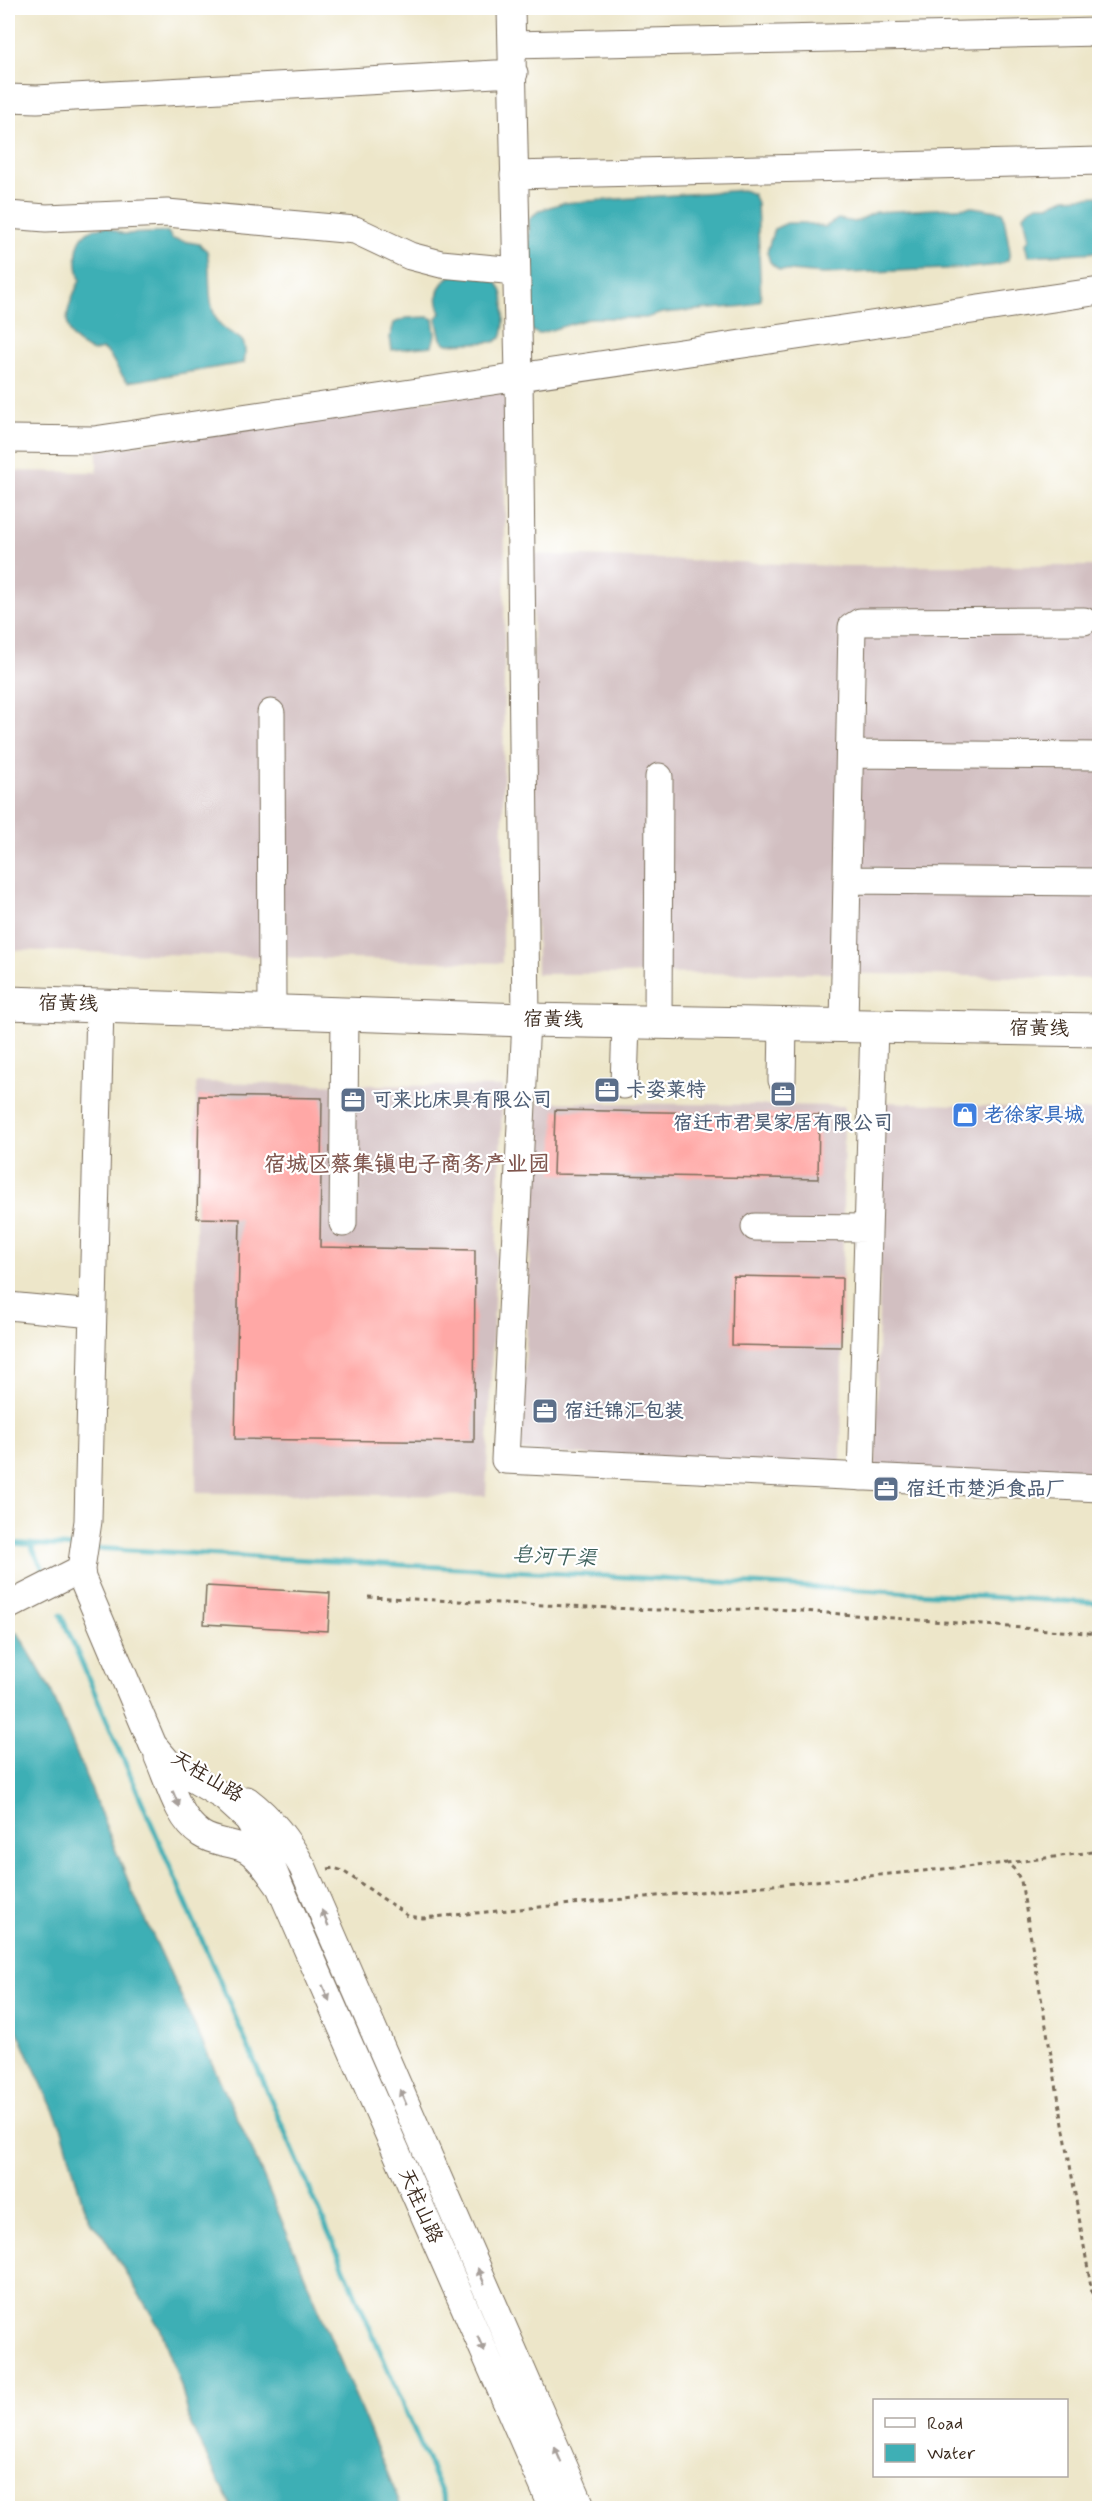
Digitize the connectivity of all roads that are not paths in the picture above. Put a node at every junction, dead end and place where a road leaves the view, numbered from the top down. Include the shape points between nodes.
1 (511, 8) edge
2 (1100, 32) edge
3 (513, 45) junction
4 (514, 73) junction
5 (8, 98) edge
6 (1100, 161) edge
7 (514, 175) junction
8 (8, 215) edge
9 (516, 270) junction
10 (1100, 291) edge
11 (519, 376) junction
12 (8, 439) edge
13 (1084, 621) dead end
14 (271, 713) dead end
15 (850, 754) junction
16 (1100, 756) edge
17 (659, 777) dead end
18 (847, 880) junction
19 (1100, 882) edge
20 (8, 1003) edge
21 (100, 1005) junction
22 (272, 1011) junction
23 (345, 1014) junction
24 (526, 1020) junction
25 (626, 1022) junction
26 (658, 1022) junction
27 (783, 1025) junction
28 (859, 1026) junction
29 (1100, 1030) edge
30 (782, 1080) dead end
31 (624, 1085) dead end
32 (343, 1222) dead end
33 (755, 1227) dead end
34 (868, 1228) junction
35 (8, 1306) edge
36 (93, 1314) junction
37 (861, 1476) junction
38 (1100, 1488) edge
39 (82, 1566) junction
40 (8, 1606) edge
41 (153, 1745) junction
42 (280, 1887) junction
43 (553, 2508) edge
44 (582, 2508) edge

1 - 3 street
2 - 3 street
3 - 4 street
4 - 5 street
4 - 7 street
6 - 7 street
7 - 9 street
8 - 9 street via 46,218 167,213 355,230 410,255 441,264
9 - 11 street
10 - 11 street
11 - 12 street via 94,440
11 - 24 street
13 - 15 street via 860,622 852,627
14 - 22 street
15 - 16 street
15 - 18 street
17 - 26 street
18 - 19 street
18 - 28 street
20 - 21 main road, 宿黄线
21 - 22 main road, 宿黄线
21 - 36 street
22 - 23 main road, 宿黄线
23 - 24 main road, 宿黄线
23 - 32 street
24 - 25 main road, 宿黄线
24 - 37 street via 505,1460
25 - 26 main road, 宿黄线
25 - 31 street
26 - 27 main road, 宿黄线
27 - 28 main road, 宿黄线
27 - 30 street
28 - 29 main road, 宿黄线
28 - 34 street
33 - 34 street
34 - 37 street
35 - 36 street
36 - 39 street via 88,1521
37 - 38 street
39 - 40 street
39 - 41 street via 84,1584
41 - 42 street via 171,1766 224,1797 248,1819
41 -> 42 street, 天柱山路 via 192,1826 207,1837 247,1849
44 -> 41 street, 天柱山路 via 287,1839 261,1810 227,1785
42 -> 43 street, 天柱山路

